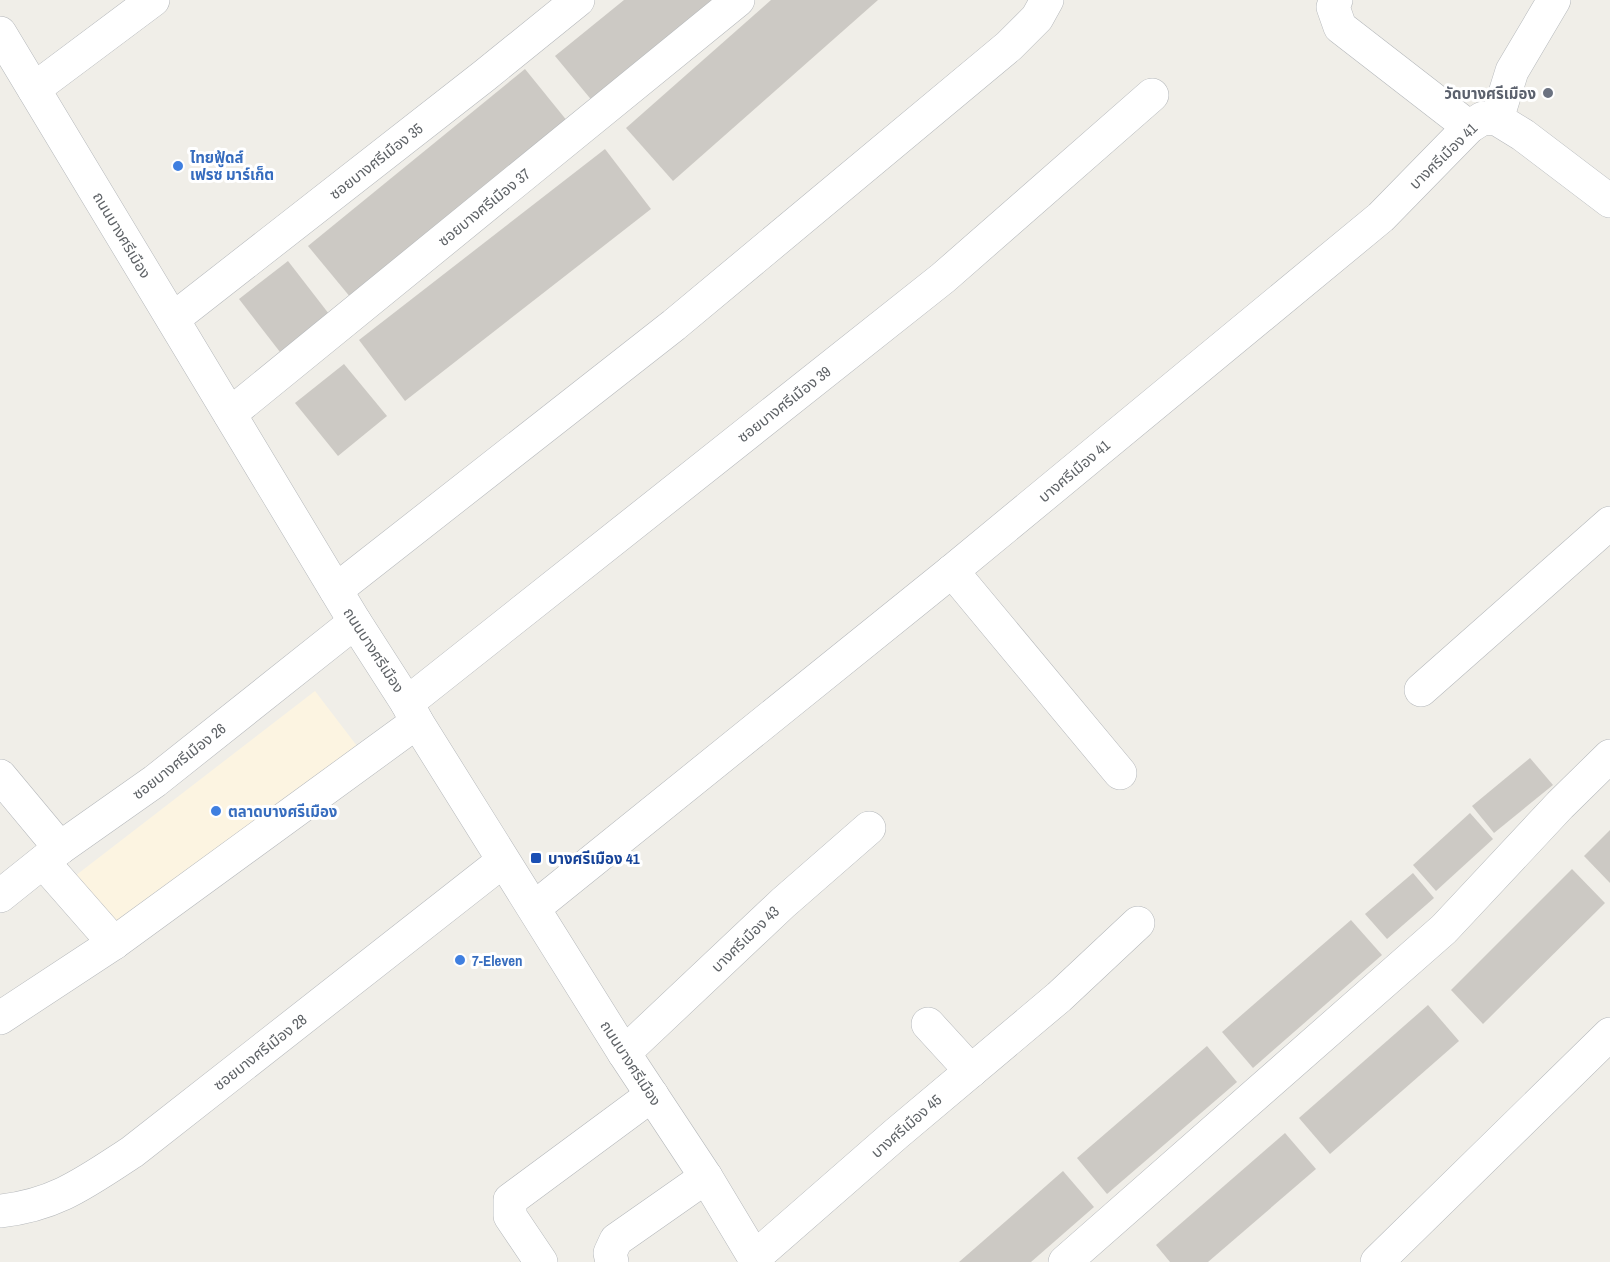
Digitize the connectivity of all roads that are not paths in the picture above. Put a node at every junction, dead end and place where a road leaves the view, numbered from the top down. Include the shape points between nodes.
1 (153, 0) edge
2 (578, 0) edge
3 (738, 0) edge
4 (1047, 0) edge
5 (1336, 0) edge
6 (1554, 0) edge
7 (0, 33) edge
8 (34, 89) junction
9 (1152, 96) dead end
10 (1483, 123) junction
11 (1610, 201) edge
12 (174, 319) junction
13 (230, 414) junction
14 (1610, 523) edge
15 (952, 571) junction
16 (336, 590) junction
17 (355, 622) junction
18 (1421, 690) dead end
19 (412, 712) junction
20 (1610, 756) edge
21 (1120, 773) dead end
22 (0, 776) edge
23 (869, 828) dead end
24 (51, 855) junction
25 (503, 861) junction
26 (0, 896) edge
27 (534, 908) junction
28 (1138, 923) dead end
29 (114, 943) junction
30 (0, 1018) edge
31 (928, 1024) dead end
32 (1610, 1034) edge
33 (624, 1053) junction
34 (971, 1071) junction
35 (652, 1095) junction
36 (706, 1177) junction
37 (0, 1211) edge
38 (756, 1260) edge
39 (541, 1262) edge
40 (612, 1262) edge
41 (1065, 1262) edge
42 (1377, 1262) edge

1 - 8 street
2 - 12 street, ซอยบางศรีเมือง 35
3 - 13 street, ซอยบางศรีเมือง 37
4 - 16 street via 1037,18 1009,46 674,325
5 - 10 street via 1333,7 1340,27
6 - 10 street
7 - 8 street, ถนนบางศรีเมือง
8 - 12 street, ถนนบางศรีเมือง
9 - 19 street, ซอยบางศรีเมือง 39 via 944,278
10 - 11 street, บางศรีเมือง 41 via 1523,135
10 - 15 street, บางศรีเมือง 41 via 1445,153 1381,217
12 - 13 street, ถนนบางศรีเมือง
13 - 16 street, ถนนบางศรีเมือง
14 - 18 street
15 - 21 street
15 - 27 street, บางศรีเมือง 41
16 - 17 street, ถนนบางศรีเมือง
17 - 19 street, ถนนบางศรีเมือง
17 - 24 street, ซอยบางศรีเมือง 26 via 155,781
19 - 25 street, ถนนบางศรีเมือง
19 - 29 street, ซอยบางศรีเมือง 39
20 - 41 street via 1444,929
22 - 24 street
23 - 33 street, บางศรีเมือง 43
24 - 26 street, ซอยบางศรีเมือง 26
24 - 29 street
25 - 27 street, ถนนบางศรีเมือง
25 - 37 street, ซอยบางศรีเมือง 28 via 132,1152 77,1188 47,1202
27 - 33 street, ถนนบางศรีเมือง
28 - 34 street, บางศรีเมือง 45
29 - 30 street, ซอยบางศรีเมือง 39
31 - 34 street
32 - 42 street
33 - 35 street, ถนนบางศรีเมือง
34 - 38 street, บางศรีเมือง 45
35 - 36 street, ถนนบางศรีเมือง
35 - 39 street via 510,1200 510,1216
36 - 38 street, ถนนบางศรีเมือง
36 - 40 street via 616,1240 610,1253

